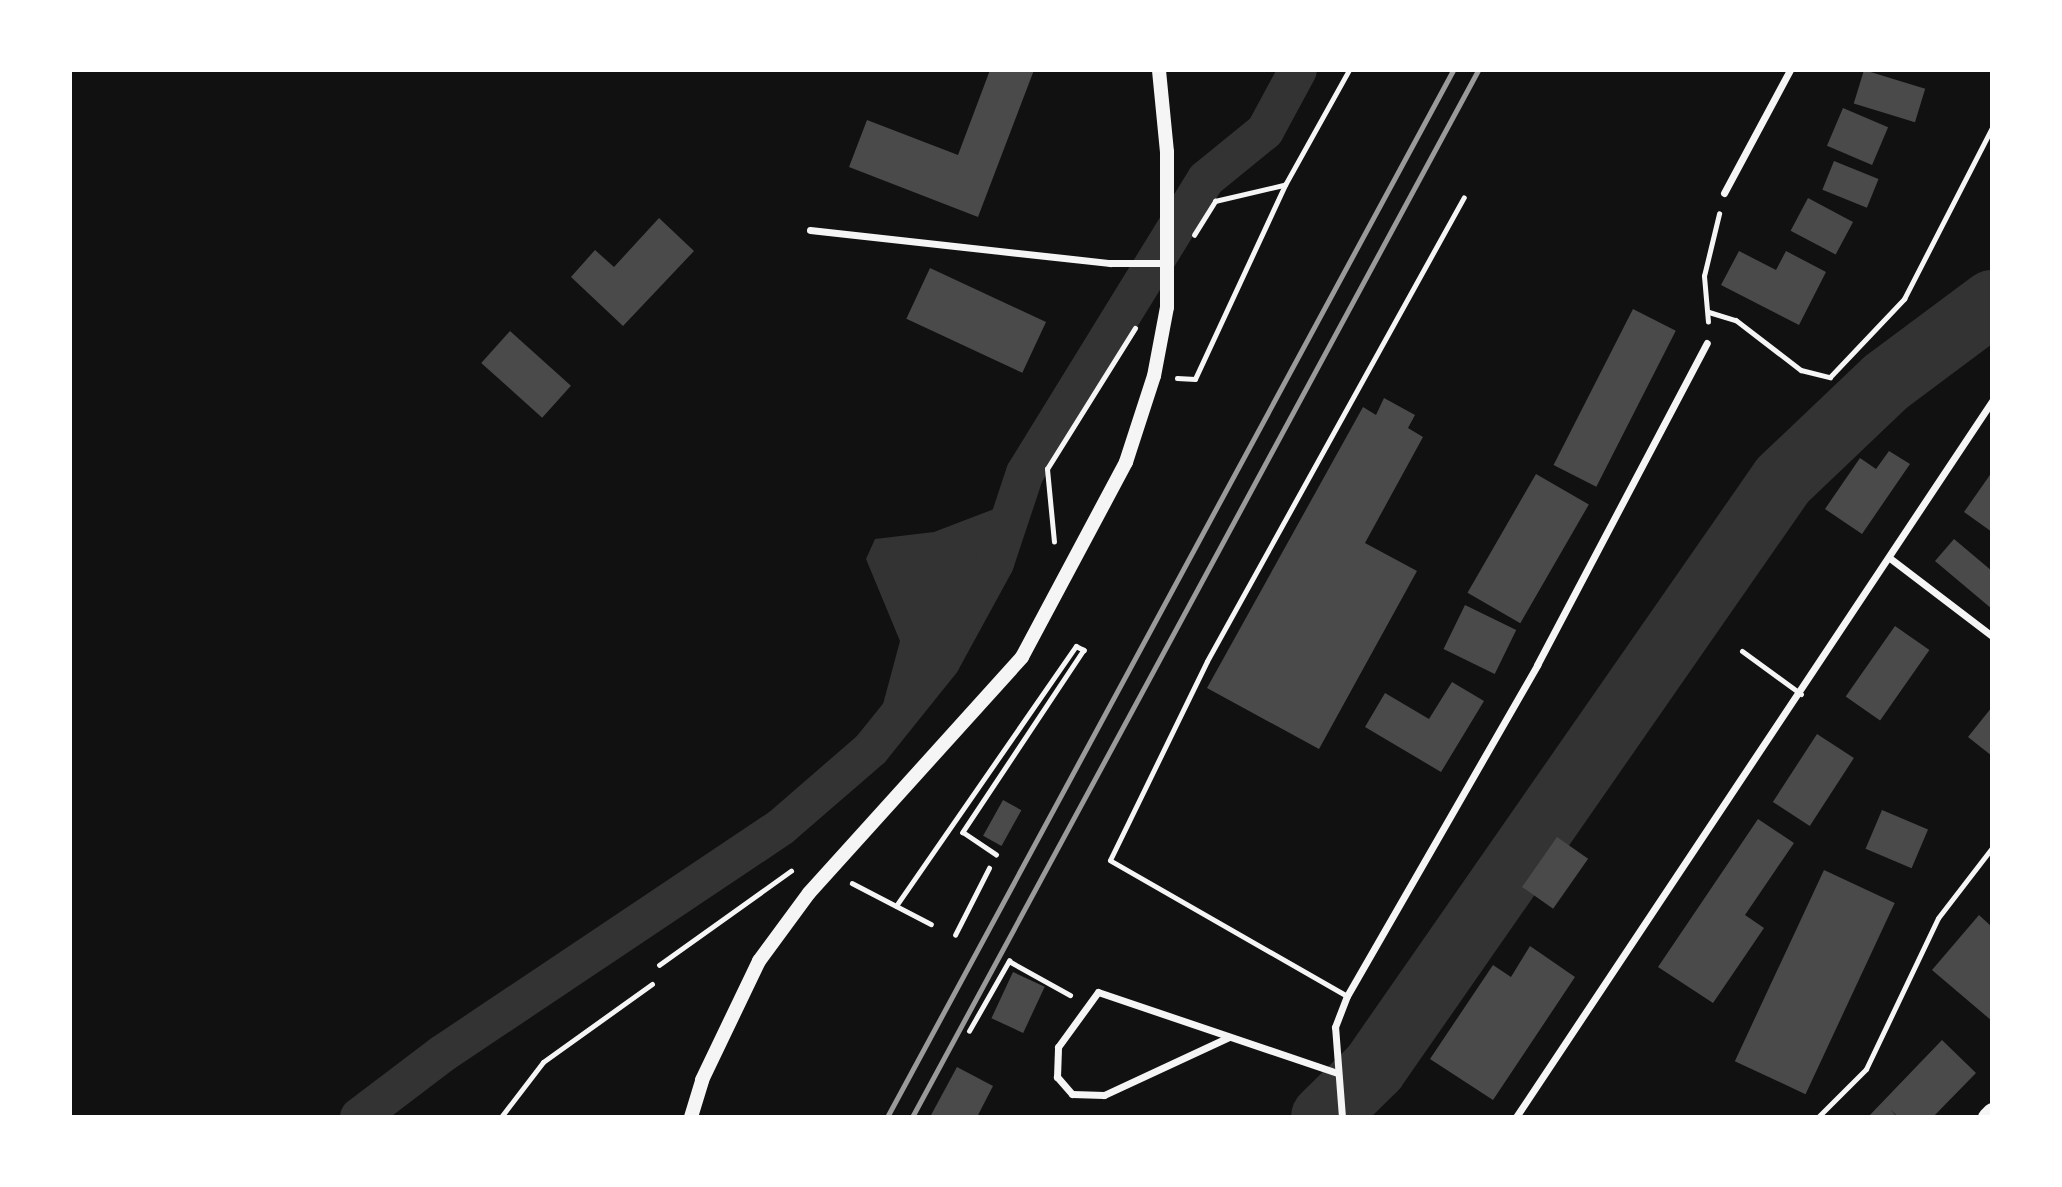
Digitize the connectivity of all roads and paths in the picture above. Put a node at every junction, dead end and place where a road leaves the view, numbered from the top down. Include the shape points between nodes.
1 (1159, 70) edge
2 (1349, 70) edge
3 (1790, 70) edge
4 (1992, 128) edge
5 (1724, 193) joint
6 (1464, 197) dead end
7 (810, 230) dead end
8 (1171, 263) junction
9 (1709, 312) junction
10 (1707, 343) joint
11 (1178, 378) dead end
12 (1992, 401) edge
13 (1891, 559) junction
14 (1992, 636) edge
15 (1742, 651) dead end
16 (1801, 694) junction
17 (1992, 848) edge
18 (996, 854) dead end
19 (798, 864) dead end
20 (989, 868) dead end
21 (857, 886) dead end
22 (896, 906) junction
23 (931, 924) dead end
24 (955, 934) dead end
25 (652, 984) joint
26 (1347, 996) junction
27 (1089, 1006) junction
28 (969, 1031) dead end
29 (1229, 1037) junction
30 (1337, 1073) junction
31 (1992, 1112) edge
32 (501, 1117) edge
33 (691, 1117) edge
34 (1342, 1117) edge
35 (1517, 1117) edge
36 (1818, 1117) edge
37 (1987, 1117) edge

1 - 8 main road
2 - 11 path via 1284,185 1195,379
3 - 5 street
4 - 9 path via 1903,299 1830,377 1801,370 1736,320
5 - 9 path via 1706,260
6 - 26 lane via 1207,661 1190,706 1110,860
7 - 8 street via 1110,263
8 - 33 main road via 1154,376 1126,462 1029,645 957,735 809,893 759,961 702,1080
9 - 10 path
10 - 26 street via 1537,665
12 - 13 street
13 - 14 street
13 - 16 street
15 - 16 lane
16 - 35 street
17 - 36 lane via 1938,918 1866,1069
18 - 22 path via 963,832 1084,650 1076,646
19 - 25 path via 651,971
20 - 24 path
21 - 22 path
22 - 23 path
25 - 32 lane via 543,1062
26 - 30 street via 1335,1027
27 - 28 path via 1009,961
27 - 29 street via 1098,992
27 - 29 street via 1058,1047 1057,1077 1072,1094 1104,1095
29 - 30 street
30 - 34 street
31 - 37 highway

